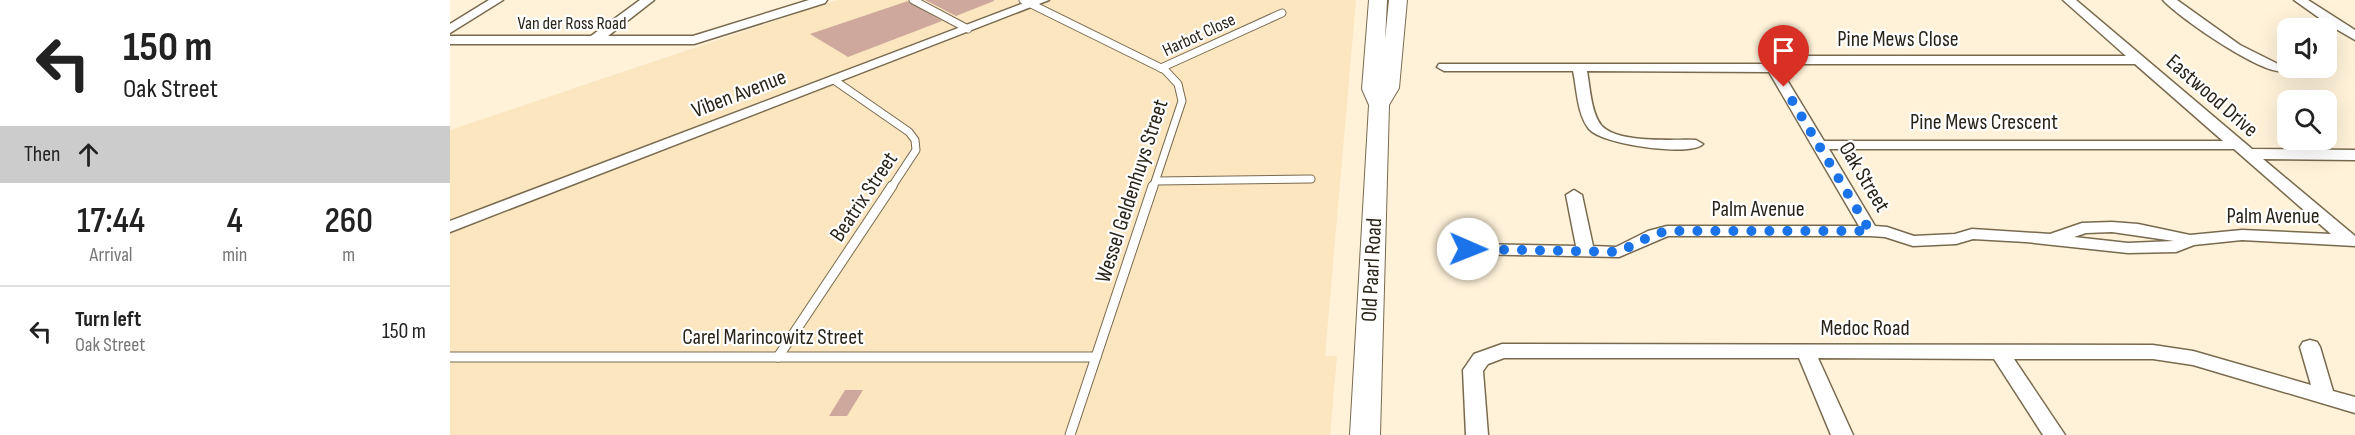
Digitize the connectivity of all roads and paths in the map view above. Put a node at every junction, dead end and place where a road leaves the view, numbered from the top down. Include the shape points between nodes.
1 (497, 0) edge
2 (648, 0) edge
3 (821, 0) edge
4 (913, 0) edge
5 (1378, 0) edge
6 (1398, 0) edge
7 (2069, 0) edge
8 (2169, 0) edge
9 (2300, 0) edge
10 (1033, 1) edge
11 (803, 3) edge
12 (1282, 13) dead end
13 (2339, 25) joint
14 (450, 29) edge
15 (968, 29) junction
16 (2355, 36) edge
17 (450, 40) edge
18 (593, 41) junction
19 (2138, 60) junction
20 (1444, 67) dead end
21 (2277, 67) edge
22 (1161, 68) junction
23 (1579, 68) junction
24 (1773, 68) junction
25 (834, 80) junction
26 (1379, 105) junction
27 (1696, 144) dead end
28 (1819, 145) junction
29 (2243, 150) junction
30 (2355, 155) edge
31 (1311, 179) dead end
32 (1156, 181) junction
33 (1574, 195) dead end
34 (450, 226) edge
35 (2107, 227) junction
36 (1870, 231) junction
37 (2050, 240) junction
38 (2190, 240) junction
39 (2352, 242) edge
40 (2128, 248) junction
41 (1468, 249) dead end
42 (1586, 251) junction
43 (2310, 347) dead end
44 (1806, 352) junction
45 (2000, 352) junction
46 (450, 357) edge
47 (778, 357) junction
48 (1096, 357) junction
49 (2324, 396) junction
50 (2355, 405) edge
51 (1070, 435) edge
52 (1365, 435) edge
53 (1477, 435) edge
54 (1842, 435) edge
55 (2054, 435) edge

1 - 14 street
2 - 18 street
3 - 11 street, Van der Ross Road
4 - 15 lane
5 - 26 main road, Old Paarl Road via 1371,89
6 - 26 main road, Old Paarl Road via 1389,87
7 - 19 street, Eastwood Drive
8 - 21 street via 2235,48
9 - 13 street
10 - 15 street, Viben Avenue
10 - 22 lane, Wessel Geldenhuys Street
11 - 18 street, Van der Ross Road via 694,40
12 - 22 lane, Harbot Close
13 - 16 street
15 - 25 street, Viben Avenue
17 - 18 street, Van der Ross Road
19 - 24 street, Pine Mews Close via 1791,60
19 - 29 street, Eastwood Drive
20 - 23 street, Pine Mews Close
22 - 32 lane, Wessel Geldenhuys Street via 1176,80 1182,101
23 - 24 street, Pine Mews Close
23 - 27 street via 1593,125 1601,133 1631,142
24 - 28 street
25 - 34 street, Viben Avenue
25 - 47 lane, Beatrix Street via 909,132 916,150
26 - 52 main road, Old Paarl Road
28 - 29 street, Pine Mews Crescent
28 - 36 street, Oak Street
29 - 30 street, Pine Mews Crescent
29 - 39 street, Eastwood Drive
31 - 32 lane
32 - 48 lane, Wessel Geldenhuys Street
33 - 42 street
35 - 37 street, Palm Avenue via 2083,228
35 - 38 street, Palm Avenue
35 - 40 street
36 - 37 street, Palm Avenue via 1913,241 1956,240 1972,234
36 - 42 street, Palm Avenue via 1667,231 1622,251
37 - 40 street, Palm Avenue
38 - 39 street, Palm Avenue via 2242,235
38 - 40 street, Palm Avenue via 2176,247
41 - 42 street, Palm Avenue
43 - 49 street
44 - 45 street, Medoc Road
44 - 53 street, Medoc Road via 1494,353 1477,363 1472,376
44 - 54 street
45 - 49 street, Medoc Road via 2171,354
45 - 55 street
46 - 47 lane, Carel Marincowitz Street
47 - 48 lane, Carel Marincowitz Street
48 - 51 lane, Wessel Geldenhuys Street
49 - 50 street, Medoc Road

